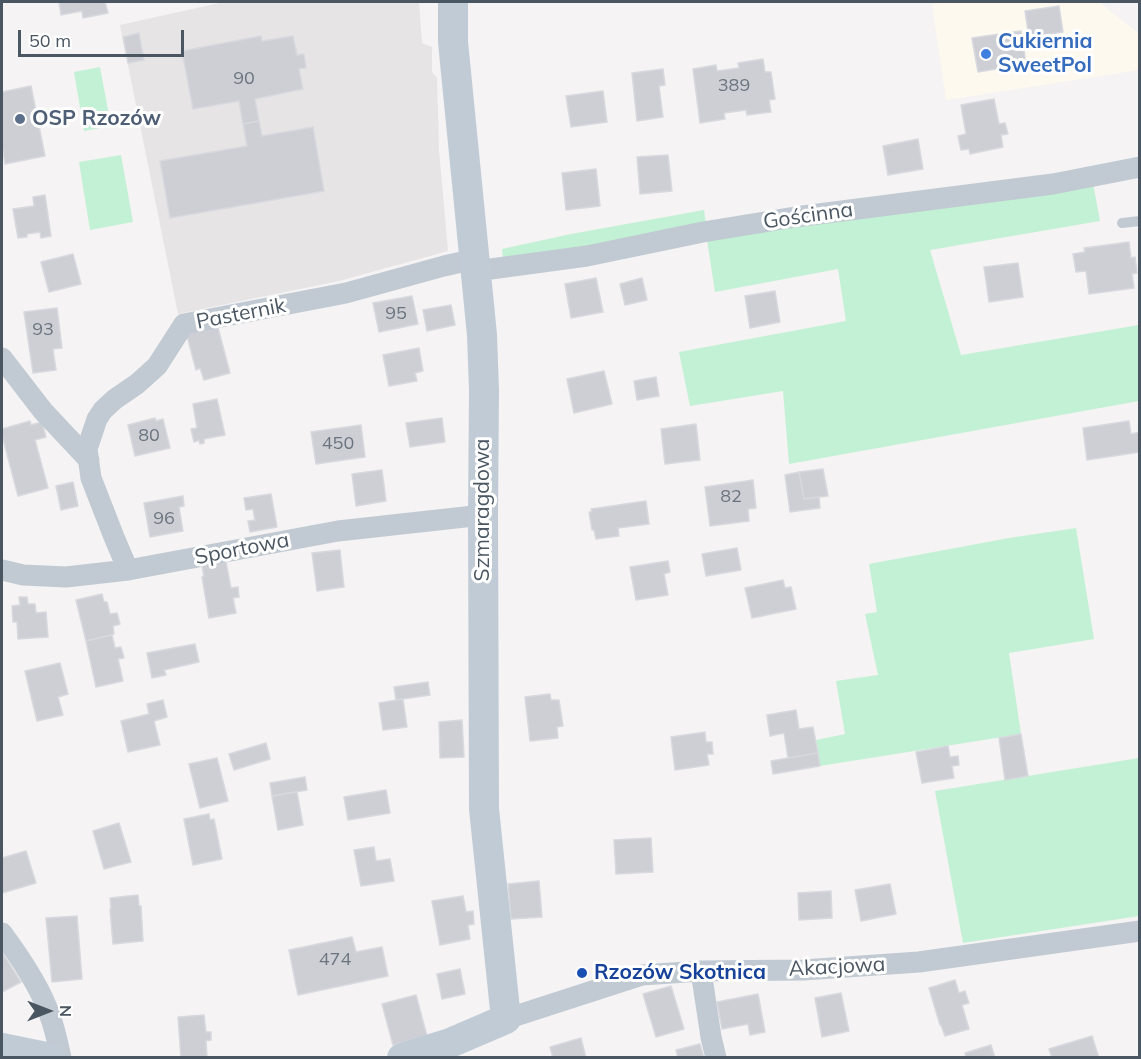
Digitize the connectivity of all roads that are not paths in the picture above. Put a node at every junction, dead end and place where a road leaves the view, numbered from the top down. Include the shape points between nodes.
1 (453, 2) edge
2 (1140, 167) edge
3 (1140, 221) edge
4 (1122, 223) dead end
5 (476, 265) junction
6 (2, 358) edge
7 (89, 460) junction
8 (483, 514) junction
9 (2, 570) edge
10 (128, 570) junction
11 (1140, 931) edge
12 (2, 933) edge
13 (701, 971) junction
14 (506, 1019) junction
15 (2, 1048) edge
16 (51, 1058) edge
17 (61, 1058) edge
18 (402, 1058) edge
19 (716, 1058) edge

1 - 5 street, Szmaragdowa via 453,42
2 - 5 street, Gościnna via 1053,184 795,217 587,256
3 - 4 lane
5 - 7 street, Pasternik via 444,266 346,293 184,324 157,366 103,410 87,448
5 - 8 street, Szmaragdowa via 484,390
6 - 7 street via 43,411
7 - 10 street, Pasternik via 92,478
8 - 10 street, Sportowa via 338,531
8 - 14 street, Szmaragdowa via 484,809
9 - 10 street, Sportowa via 66,577
11 - 13 street, Akacjowa via 919,962 803,970
12 - 17 street via 42,998
13 - 14 street, Akacjowa via 642,975
13 - 19 street
14 - 18 street, Akacjowa
15 - 16 street

